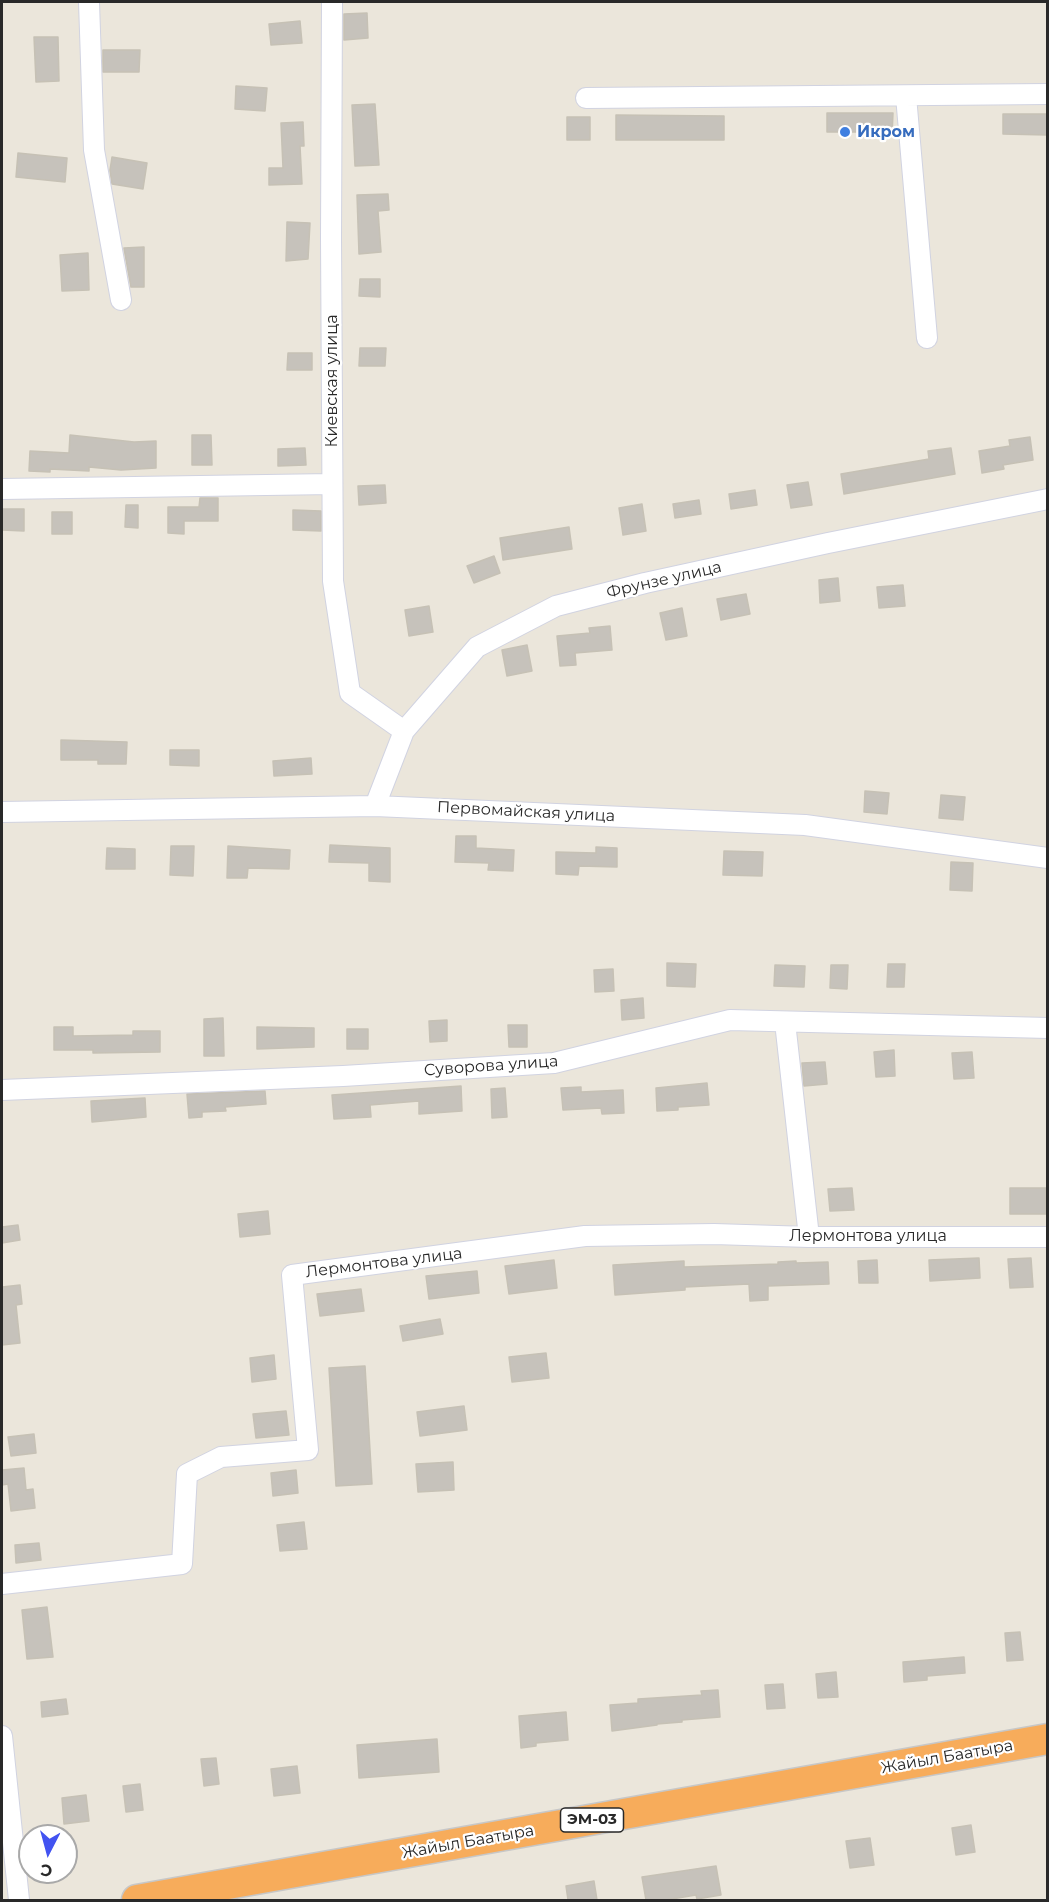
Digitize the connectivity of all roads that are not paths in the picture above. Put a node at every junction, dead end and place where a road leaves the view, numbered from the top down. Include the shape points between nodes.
1 (89, 2) edge
2 (332, 2) edge
3 (1047, 94) edge
4 (906, 96) junction
5 (586, 99) dead end
6 (122, 300) dead end
7 (927, 338) dead end
8 (333, 484) junction
9 (2, 489) edge
10 (1047, 499) edge
11 (404, 731) junction
12 (375, 806) junction
13 (2, 812) edge
14 (1047, 858) edge
15 (785, 1022) junction
16 (1047, 1028) edge
17 (2, 1090) edge
18 (809, 1237) junction
19 (1047, 1237) edge
20 (2, 1584) edge
21 (2, 1736) edge
22 (1047, 1739) edge
23 (19, 1900) edge
24 (137, 1900) edge

1 - 6 street via 94,150
2 - 8 street, Киевская улица
3 - 4 street
4 - 5 street
4 - 7 street
8 - 9 street
8 - 11 street, Киевская улица via 333,581 350,693
10 - 11 street, Фрунзе улица via 759,558 556,606 477,647
11 - 12 street, Фрунзе улица
12 - 13 street, Первомайская улица
12 - 14 street, Первомайская улица via 806,825
15 - 16 street, Суворова улица
15 - 17 street, Суворова улица via 730,1020 554,1063
15 - 18 street
18 - 19 street, Лермонтова улица
18 - 20 street, Лермонтова улица via 585,1236 292,1275 308,1450 221,1457 187,1474 182,1563
21 - 23 street
22 - 24 highway, Жайыл Баатыра / ЭМ-03

